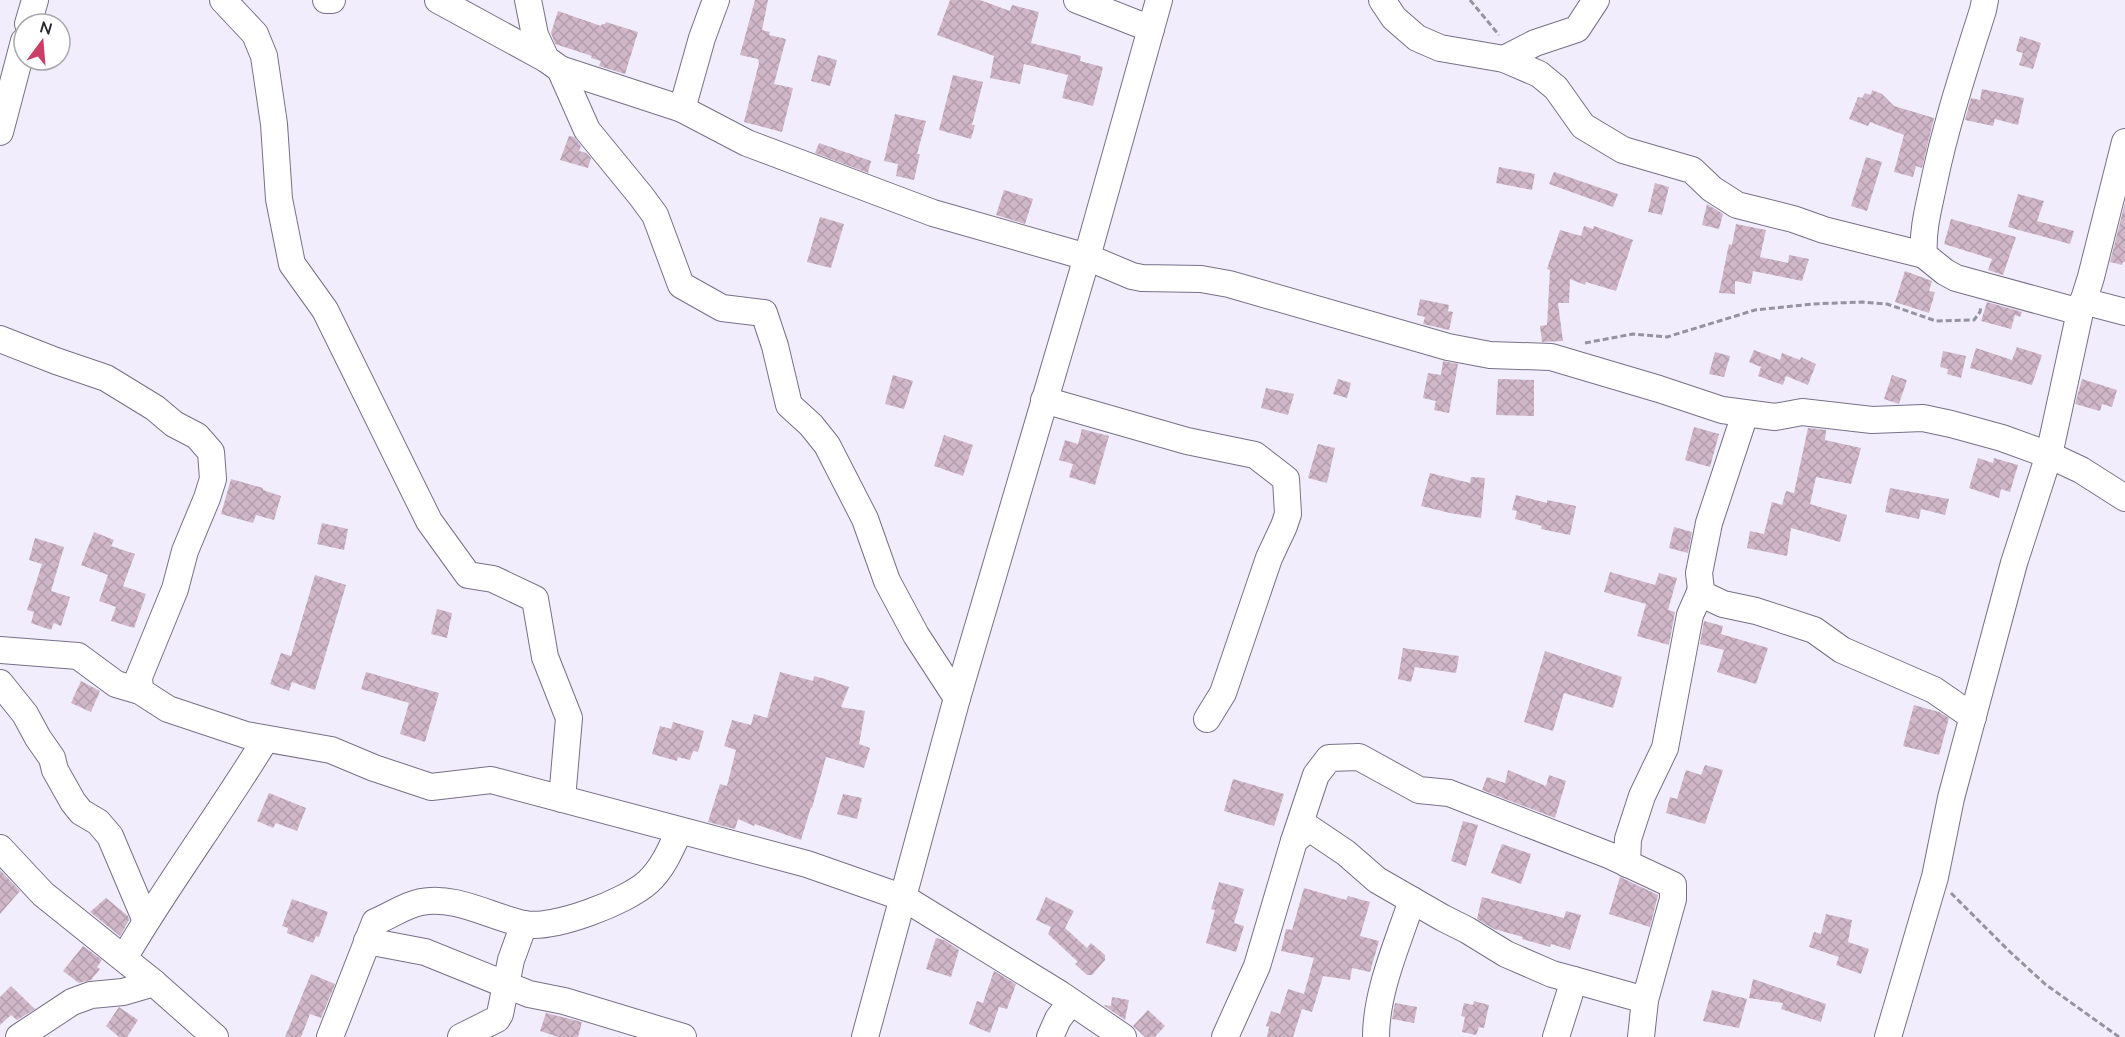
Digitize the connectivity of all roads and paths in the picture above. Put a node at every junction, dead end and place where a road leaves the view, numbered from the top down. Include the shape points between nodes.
1 (223, 0) edge
2 (326, 0) edge
3 (332, 0) edge
4 (438, 0) edge
5 (528, 0) edge
6 (716, 0) edge
7 (1077, 0) edge
8 (1159, 0) edge
9 (1382, 0) edge
10 (1470, 0) edge
11 (1596, 0) edge
12 (1985, 0) edge
13 (1151, 29) junction
14 (1510, 55) junction
15 (553, 64) junction
16 (16, 72) edge
17 (682, 109) junction
18 (0, 132) edge
19 (2125, 142) edge
20 (1924, 255) junction
21 (1087, 257) junction
22 (1986, 287) junction
23 (2081, 306) junction
24 (2125, 312) edge
25 (0, 339) edge
26 (1585, 344) dead end
27 (1044, 400) junction
28 (1744, 414) junction
29 (2049, 455) junction
30 (2081, 470) junction
31 (2125, 478) edge
32 (2125, 498) edge
33 (1701, 590) junction
34 (0, 650) edge
35 (0, 683) edge
36 (140, 691) junction
37 (957, 698) junction
38 (1973, 717) junction
39 (1207, 719) dead end
40 (265, 740) junction
41 (562, 799) junction
42 (679, 831) junction
43 (1294, 841) junction
44 (0, 848) edge
45 (1627, 864) junction
46 (1935, 877) junction
47 (904, 898) junction
48 (1412, 900) junction
49 (146, 921) junction
50 (524, 924) junction
51 (367, 941) junction
52 (124, 958) junction
53 (1574, 980) junction
54 (154, 983) junction
55 (506, 986) junction
56 (1646, 1000) junction
57 (1071, 1002) junction
58 (19, 1037) edge
59 (215, 1037) edge
60 (330, 1037) edge
61 (461, 1037) edge
62 (683, 1037) edge
63 (865, 1037) edge
64 (1050, 1037) edge
65 (1123, 1037) edge
66 (1225, 1037) edge
67 (1376, 1037) edge
68 (1556, 1037) edge
69 (1641, 1037) edge
70 (1887, 1037) edge
71 (2119, 1037) edge

1 - 41 street via 255,34 264,56 279,199 292,264 325,310 429,521 468,575 493,579 535,599 545,657 568,718
2 - 3 street
4 - 15 street
5 - 15 street via 535,35
6 - 17 street
7 - 13 street
8 - 13 street
9 - 14 street via 1394,18 1423,42 1440,48
10 - 14 path
11 - 14 street via 1577,29
12 - 20 street via 1939,156 1923,238
13 - 21 street
14 - 20 street via 1545,78 1579,123 1610,144 1692,170 1737,205
15 - 17 street
15 - 37 street via 587,130 655,215 681,285 722,308 764,313 789,405 827,446 865,519 888,581 916,635
16 - 18 street
17 - 21 street via 747,143 874,192
19 - 23 street
20 - 22 street via 1956,278
21 - 27 street
21 - 28 street via 1132,276 1229,284 1448,347 1490,355 1551,357
22 - 23 street
22 - 26 path via 1974,320 1936,321 1878,303 1813,304 1755,310 1667,337 1633,334
23 - 24 street
23 - 29 street
25 - 36 street via 106,378 197,436 211,452 213,478 175,589 139,677
27 - 37 street
27 - 39 street via 1187,441 1255,455 1286,479 1288,514 1222,693
28 - 29 street via 1775,417 1802,412 1872,420 1923,418 2002,438
28 - 33 street via 1709,522 1699,573
29 - 30 street
29 - 38 street via 2014,563
30 - 31 street
30 - 32 street
33 - 38 street via 1706,597 1723,604 1814,630 1842,650 1934,690
33 - 45 street via 1690,615 1665,748 1642,796 1628,839
34 - 36 street via 78,656 116,684
35 - 49 street via 25,714 73,801 110,836
36 - 40 street via 168,709
37 - 47 street
38 - 46 street
40 - 41 street via 331,750 431,787 491,780
40 - 49 street
41 - 42 street
42 - 47 street via 807,864
42 - 50 street via 657,872 639,889 604,907 546,925
43 - 45 street via 1316,775 1329,758 1359,757 1419,790 1449,793
43 - 48 street via 1309,828 1377,880
43 - 66 street via 1257,966
44 - 52 street via 43,894
45 - 56 street via 1673,885 1673,899
46 - 70 street
46 - 71 path via 2045,984
47 - 57 street
47 - 63 street
48 - 53 street via 1506,954
48 - 67 street via 1376,1018
49 - 52 street
50 - 51 street via 459,905 420,902 375,922
50 - 55 street
51 - 55 street via 425,952
51 - 60 street
52 - 54 street
53 - 56 street
53 - 68 street
54 - 58 street via 72,1002
54 - 59 street
55 - 61 street via 497,1019
55 - 62 street
56 - 69 street
57 - 64 street
57 - 65 street

